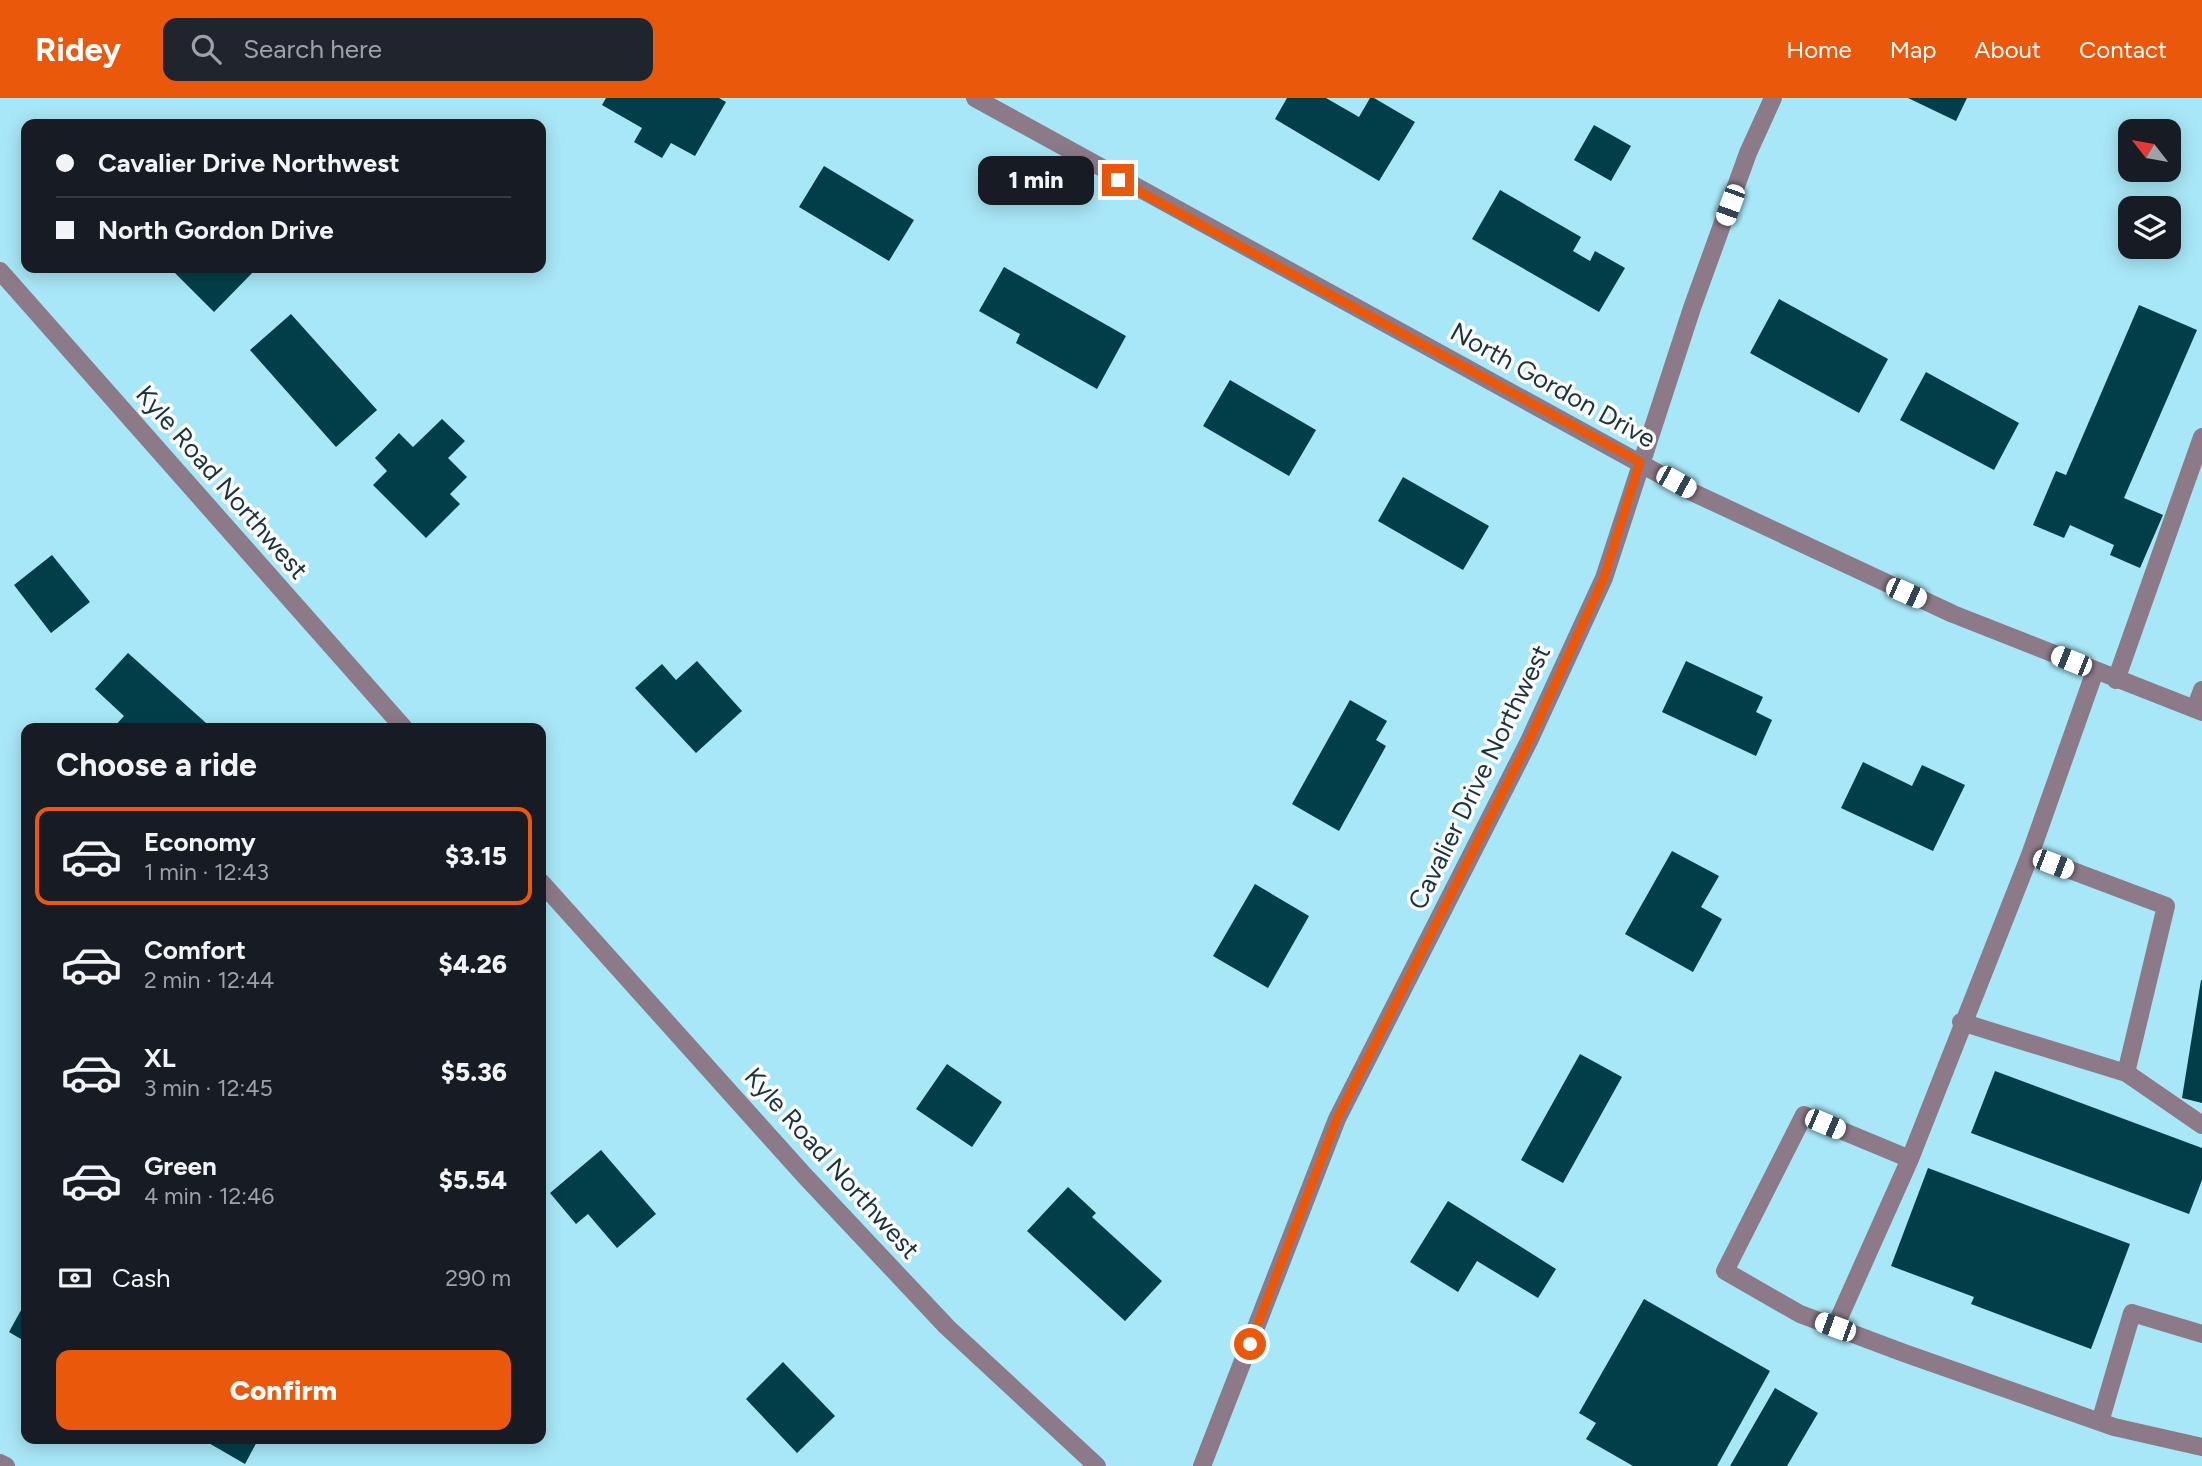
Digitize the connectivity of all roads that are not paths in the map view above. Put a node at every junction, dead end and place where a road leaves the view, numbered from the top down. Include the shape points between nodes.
1 (975, 98) edge
2 (1773, 98) edge
3 (0, 271) edge
4 (2202, 437) edge
5 (1640, 462) junction
6 (2095, 671) junction
7 (2116, 680) junction
8 (2202, 690) edge
9 (2198, 711) edge
10 (400, 723) edge
11 (2030, 855) junction
12 (546, 888) edge
13 (1961, 1022) junction
14 (2125, 1073) junction
15 (2202, 1125) edge
16 (1910, 1159) junction
17 (1835, 1327) junction
18 (2202, 1334) edge
19 (2100, 1423) junction
20 (2202, 1447) edge
21 (0, 1463) edge
22 (6, 1466) edge
23 (1097, 1466) edge
24 (1202, 1466) edge

1 - 5 street, North Gordon Drive
2 - 5 street, Cavalier Drive Northwest via 1748,153
3 - 10 street, Kyle Road Northwest
4 - 7 street
5 - 6 street, North Gordon Drive via 1790,540 1953,614
5 - 24 street, Cavalier Drive Northwest via 1604,578 1529,741 1337,1119
6 - 7 street, North Gordon Drive
6 - 11 street
7 - 9 street, North Gordon Drive
8 - 9 street
11 - 13 street
11 - 14 street via 2166,906
12 - 23 street, Kyle Road Northwest via 947,1327
13 - 14 street
13 - 16 street
14 - 15 street
16 - 17 street
16 - 17 street via 1804,1115 1725,1271 1800,1314
17 - 19 street
18 - 19 street via 2132,1313
19 - 20 street
21 - 22 street

